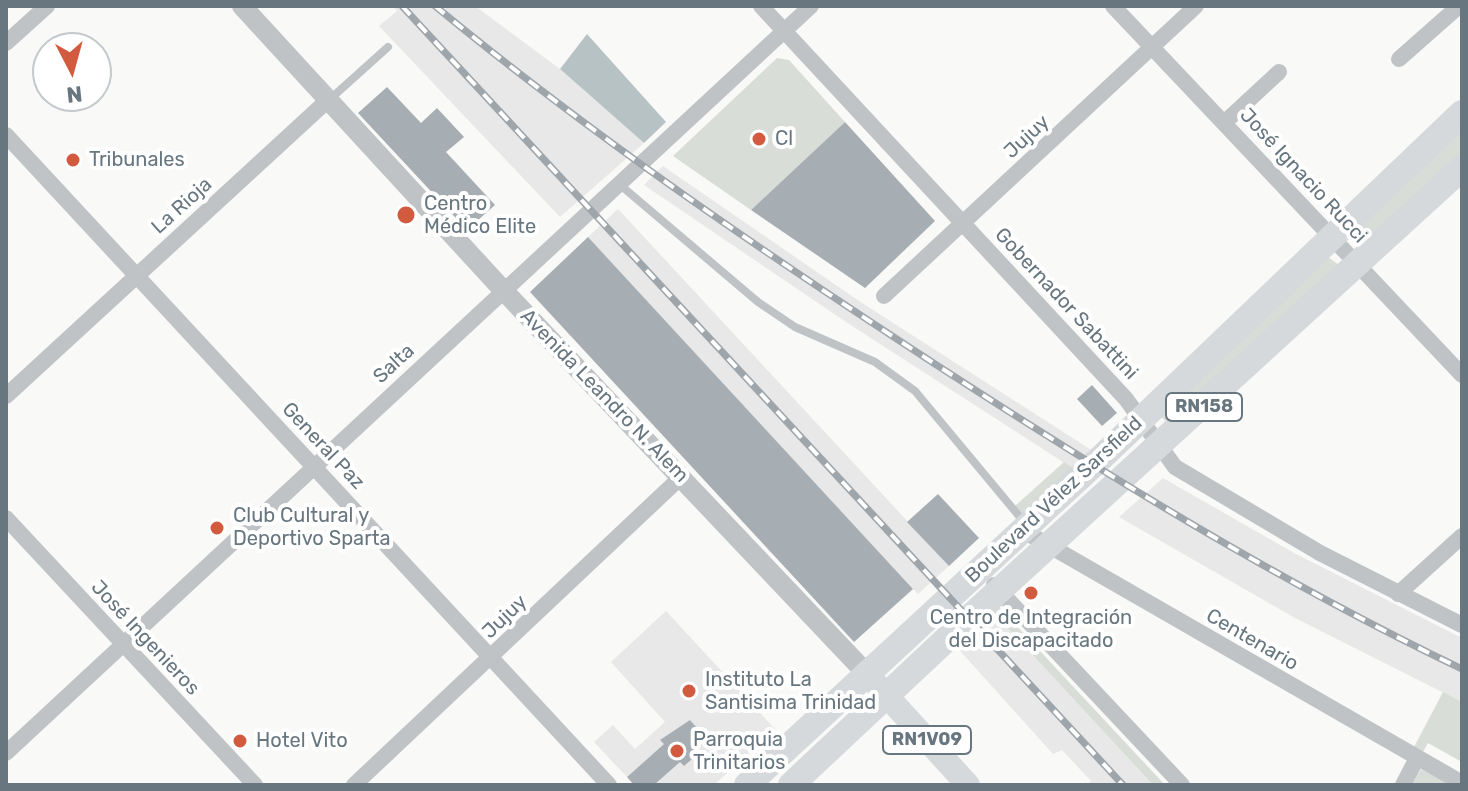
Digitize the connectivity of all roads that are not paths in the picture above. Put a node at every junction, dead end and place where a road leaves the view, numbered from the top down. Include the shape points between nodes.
1 (47, 6) edge
2 (242, 6) edge
3 (761, 6) edge
4 (811, 6) edge
5 (1113, 6) edge
6 (1196, 6) edge
7 (1459, 6) edge
8 (784, 31) junction
9 (6, 43) edge
10 (388, 47) dead end
11 (1152, 47) junction
12 (1399, 59) dead end
13 (1279, 72) dead end
14 (328, 100) junction
15 (1462, 113) edge
16 (1225, 122) junction
17 (6, 135) edge
18 (1462, 168) edge
19 (618, 183) junction
20 (963, 223) junction
21 (1330, 235) junction
22 (1359, 266) junction
23 (136, 275) junction
24 (503, 290) junction
25 (884, 296) dead end
26 (1462, 375) edge
27 (6, 396) edge
28 (1141, 420) junction
29 (1158, 448) junction
30 (315, 465) junction
31 (681, 477) junction
32 (6, 518) edge
33 (1025, 528) junction
34 (1462, 536) edge
35 (1048, 547) junction
36 (980, 569) junction
37 (999, 590) junction
38 (1398, 594) junction
39 (1462, 625) edge
40 (124, 643) junction
41 (491, 658) junction
42 (866, 673) junction
43 (887, 696) junction
44 (6, 753) edge
45 (1417, 758) junction
46 (1462, 783) edge
47 (255, 785) edge
48 (354, 785) edge
49 (609, 785) edge
50 (747, 785) edge
51 (791, 785) edge
52 (968, 785) edge
53 (1182, 785) edge
54 (1403, 785) edge

1 - 9 street
2 - 14 street, Avenida Leandro N. Alem
3 - 8 street, Gobernador Sabattini
4 - 8 street, Salta
5 - 11 street, José Ignacio Rucci
6 - 11 street, Jujuy
7 - 12 street
8 - 19 street, Salta
8 - 20 street, Gobernador Sabattini
10 - 14 lane, La Rioja
11 - 16 street, José Ignacio Rucci
11 - 20 street, Jujuy
13 - 16 street
14 - 23 street, La Rioja
14 - 24 street, Avenida Leandro N. Alem
15 - 21 highway, Boulevard Vélez Sarsfield / RN158
16 - 21 street, José Ignacio Rucci
17 - 23 street, General Paz
18 - 22 highway, Boulevard Vélez Sarsfield / RN158
19 - 24 street, Salta
19 - 33 lane via 758,302 795,327 875,362 915,391
20 - 25 street, Jujuy
20 - 28 street, Gobernador Sabattini
21 - 22 street, José Ignacio Rucci
21 - 28 highway, Boulevard Vélez Sarsfield / RN158
22 - 26 street, José Ignacio Rucci
22 - 29 highway, Boulevard Vélez Sarsfield / RN158
23 - 27 street, La Rioja
23 - 30 street, General Paz
24 - 30 street, Salta
24 - 31 street, Avenida Leandro N. Alem
28 - 29 street, Gobernador Sabattini
28 - 33 highway, Boulevard Vélez Sarsfield / RN158
29 - 35 highway, Boulevard Vélez Sarsfield / RN158
29 - 38 street, Gobernador Sabattini via 1175,467 1239,507
30 - 40 street, Salta
30 - 41 street, General Paz
31 - 41 street, Jujuy
31 - 42 street, Avenida Leandro N. Alem
32 - 40 street, José Ingenieros
33 - 35 street, Centenario
33 - 36 highway, Boulevard Vélez Sarsfield / RN158
34 - 38 street
35 - 37 highway, Boulevard Vélez Sarsfield / RN158
35 - 45 street, Centenario
36 - 37 street
36 - 42 highway, Boulevard Vélez Sarsfield / RN158
37 - 43 highway, Boulevard Vélez Sarsfield / RN158
37 - 53 street
38 - 39 street, Gobernador Sabattini
40 - 44 street, Salta
40 - 47 street, José Ingenieros
41 - 48 street, Jujuy
41 - 49 street, General Paz
42 - 43 main road, Avenida Leandro N. Alem / RN1V09
42 - 50 highway, Boulevard Vélez Sarsfield / RN158
43 - 51 highway, Boulevard Vélez Sarsfield / RN158
43 - 52 main road, Avenida Leandro N. Alem / RN1V09
45 - 46 street, Centenario
45 - 54 street

